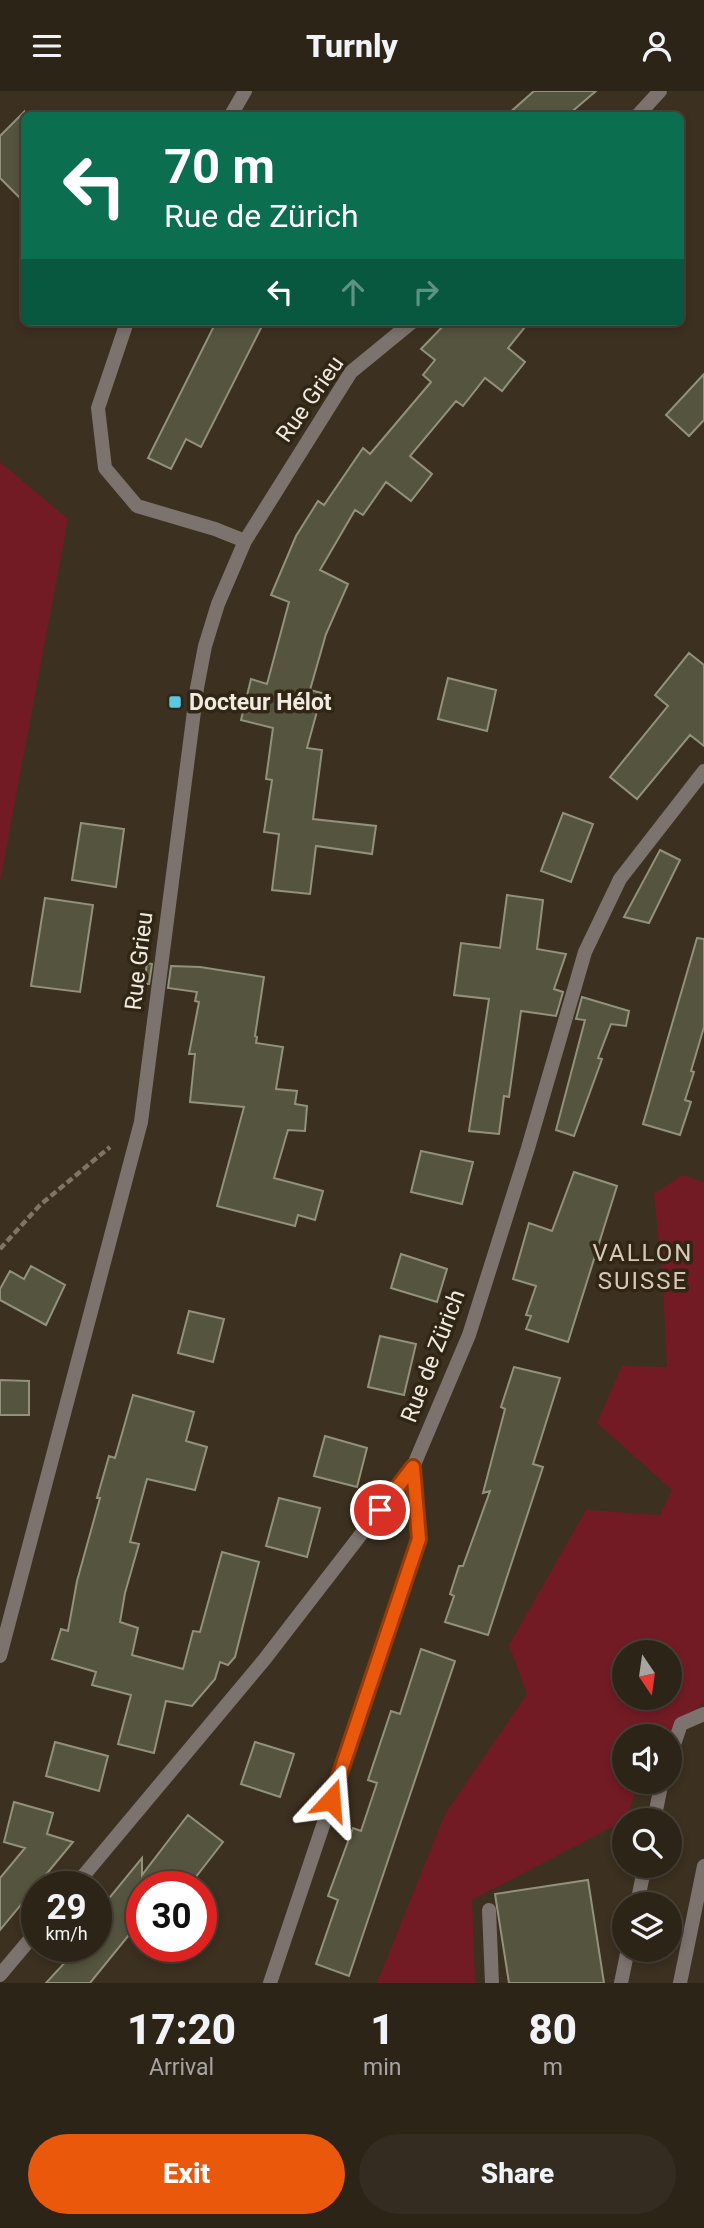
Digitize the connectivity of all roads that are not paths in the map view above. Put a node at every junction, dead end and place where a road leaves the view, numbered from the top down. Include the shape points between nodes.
1 (245, 91) edge
2 (659, 91) edge
3 (233, 112) edge
4 (641, 112) edge
5 (126, 326) edge
6 (407, 326) edge
7 (244, 541) junction
8 (704, 771) edge
9 (413, 1467) junction
10 (0, 1656) edge
11 (704, 1714) edge
12 (681, 1724) edge
13 (704, 1866) edge
14 (87, 1871) edge
15 (489, 1910) dead end
16 (21, 1950) edge
17 (625, 1962) edge
18 (0, 1975) edge
19 (270, 1983) edge
20 (492, 1983) edge
21 (621, 1983) edge
22 (680, 1983) edge

1 - 3 street
2 - 4 street
5 - 7 street via 98,408 105,468 137,506
6 - 7 street, Rue Grieu via 351,372
7 - 10 street, Rue Grieu via 216,611 197,688 141,1122
8 - 9 street, Rue de Zürich via 620,879 586,952 469,1335
9 - 14 street, Rue de Zürich via 264,1660
9 - 19 street via 419,1539
11 - 12 street
13 - 22 street
15 - 20 street
16 - 18 street
17 - 21 street

